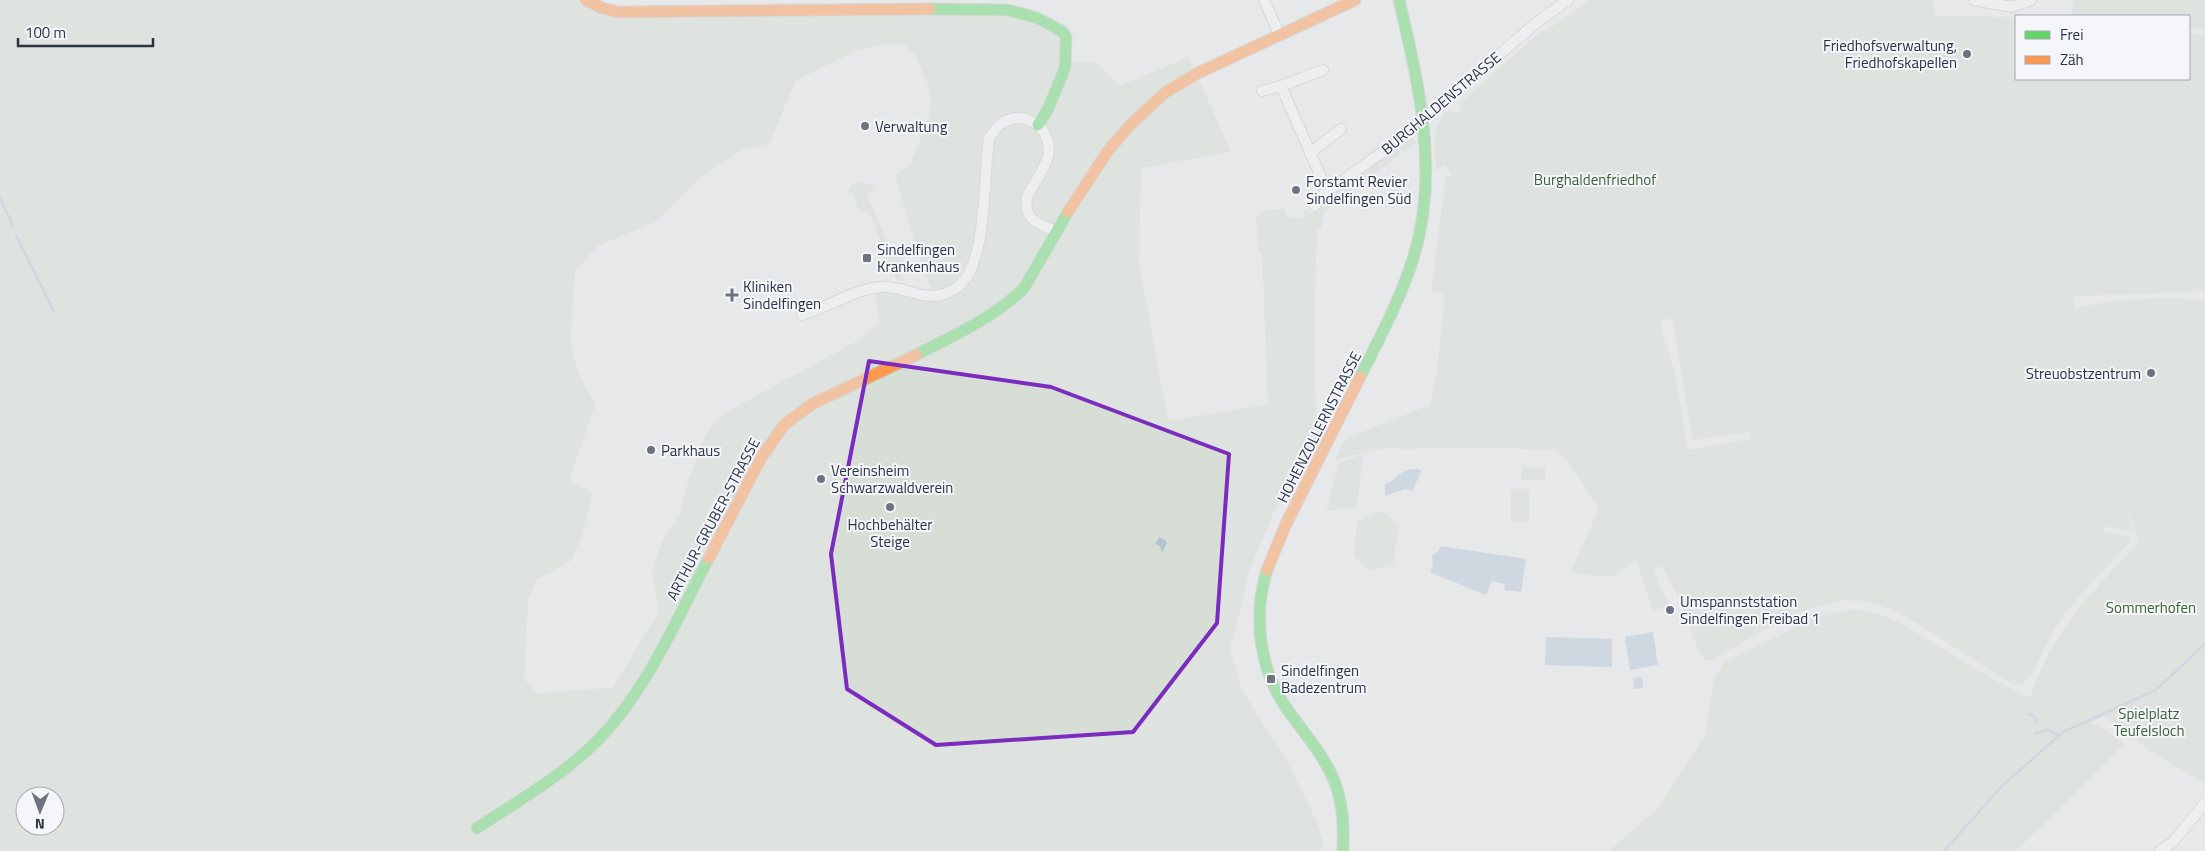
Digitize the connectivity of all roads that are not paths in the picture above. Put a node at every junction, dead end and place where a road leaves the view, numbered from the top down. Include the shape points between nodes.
1 (586, 0) edge
2 (1264, 0) edge
3 (1355, 0) edge
4 (1399, 0) edge
5 (1568, 0) edge
6 (1974, 0) edge
7 (2031, 0) edge
8 (1280, 34) junction
9 (1323, 70) dead end
10 (1281, 86) junction
11 (1262, 91) dead end
12 (1422, 118) junction
13 (1038, 125) junction
14 (1341, 129) dead end
15 (1310, 152) junction
16 (1327, 191) junction
17 (1315, 206) dead end
18 (1056, 231) junction
19 (802, 315) dead end
20 (2205, 803) edge
21 (477, 828) dead end
22 (1343, 851) edge
23 (2160, 851) edge

1 - 13 street via 618,12 811,9 1017,11 1061,30 1066,36 1065,68
2 - 8 street
3 - 8 street, ARTHUR-GRUBER-STRASSE
4 - 12 street, HOHENZOLLERNSTRASSE
5 - 12 street, BURGHALDENSTRASSE
6 - 7 street via 2012,7
8 - 18 street, ARTHUR-GRUBER-STRASSE via 1198,72 1147,108 1107,152
9 - 10 street
10 - 11 street
10 - 15 street
12 - 16 street, BURGHALDENSTRASSE via 1402,138
12 - 22 street, HOHENZOLLERNSTRASSE via 1426,163 1423,202 1410,266 1374,351 1275,548 1261,593 1260,626 1266,667 1278,695 1323,758 1338,789 1343,806
13 - 18 street via 1048,139 1048,156 1027,197 1026,212 1036,223
13 - 19 street via 1028,120 1011,119 999,124 990,138 977,248 968,274 960,285 940,295 930,296 884,287 871,288
14 - 15 street
15 - 16 street
16 - 17 street, BURGHALDENSTRASSE via 1318,198
18 - 21 street, ARTHUR-GRUBER-STRASSE via 1024,288 1005,304 893,366 812,404 784,425 761,458 657,656 615,721 558,774
20 - 23 street via 2173,842

